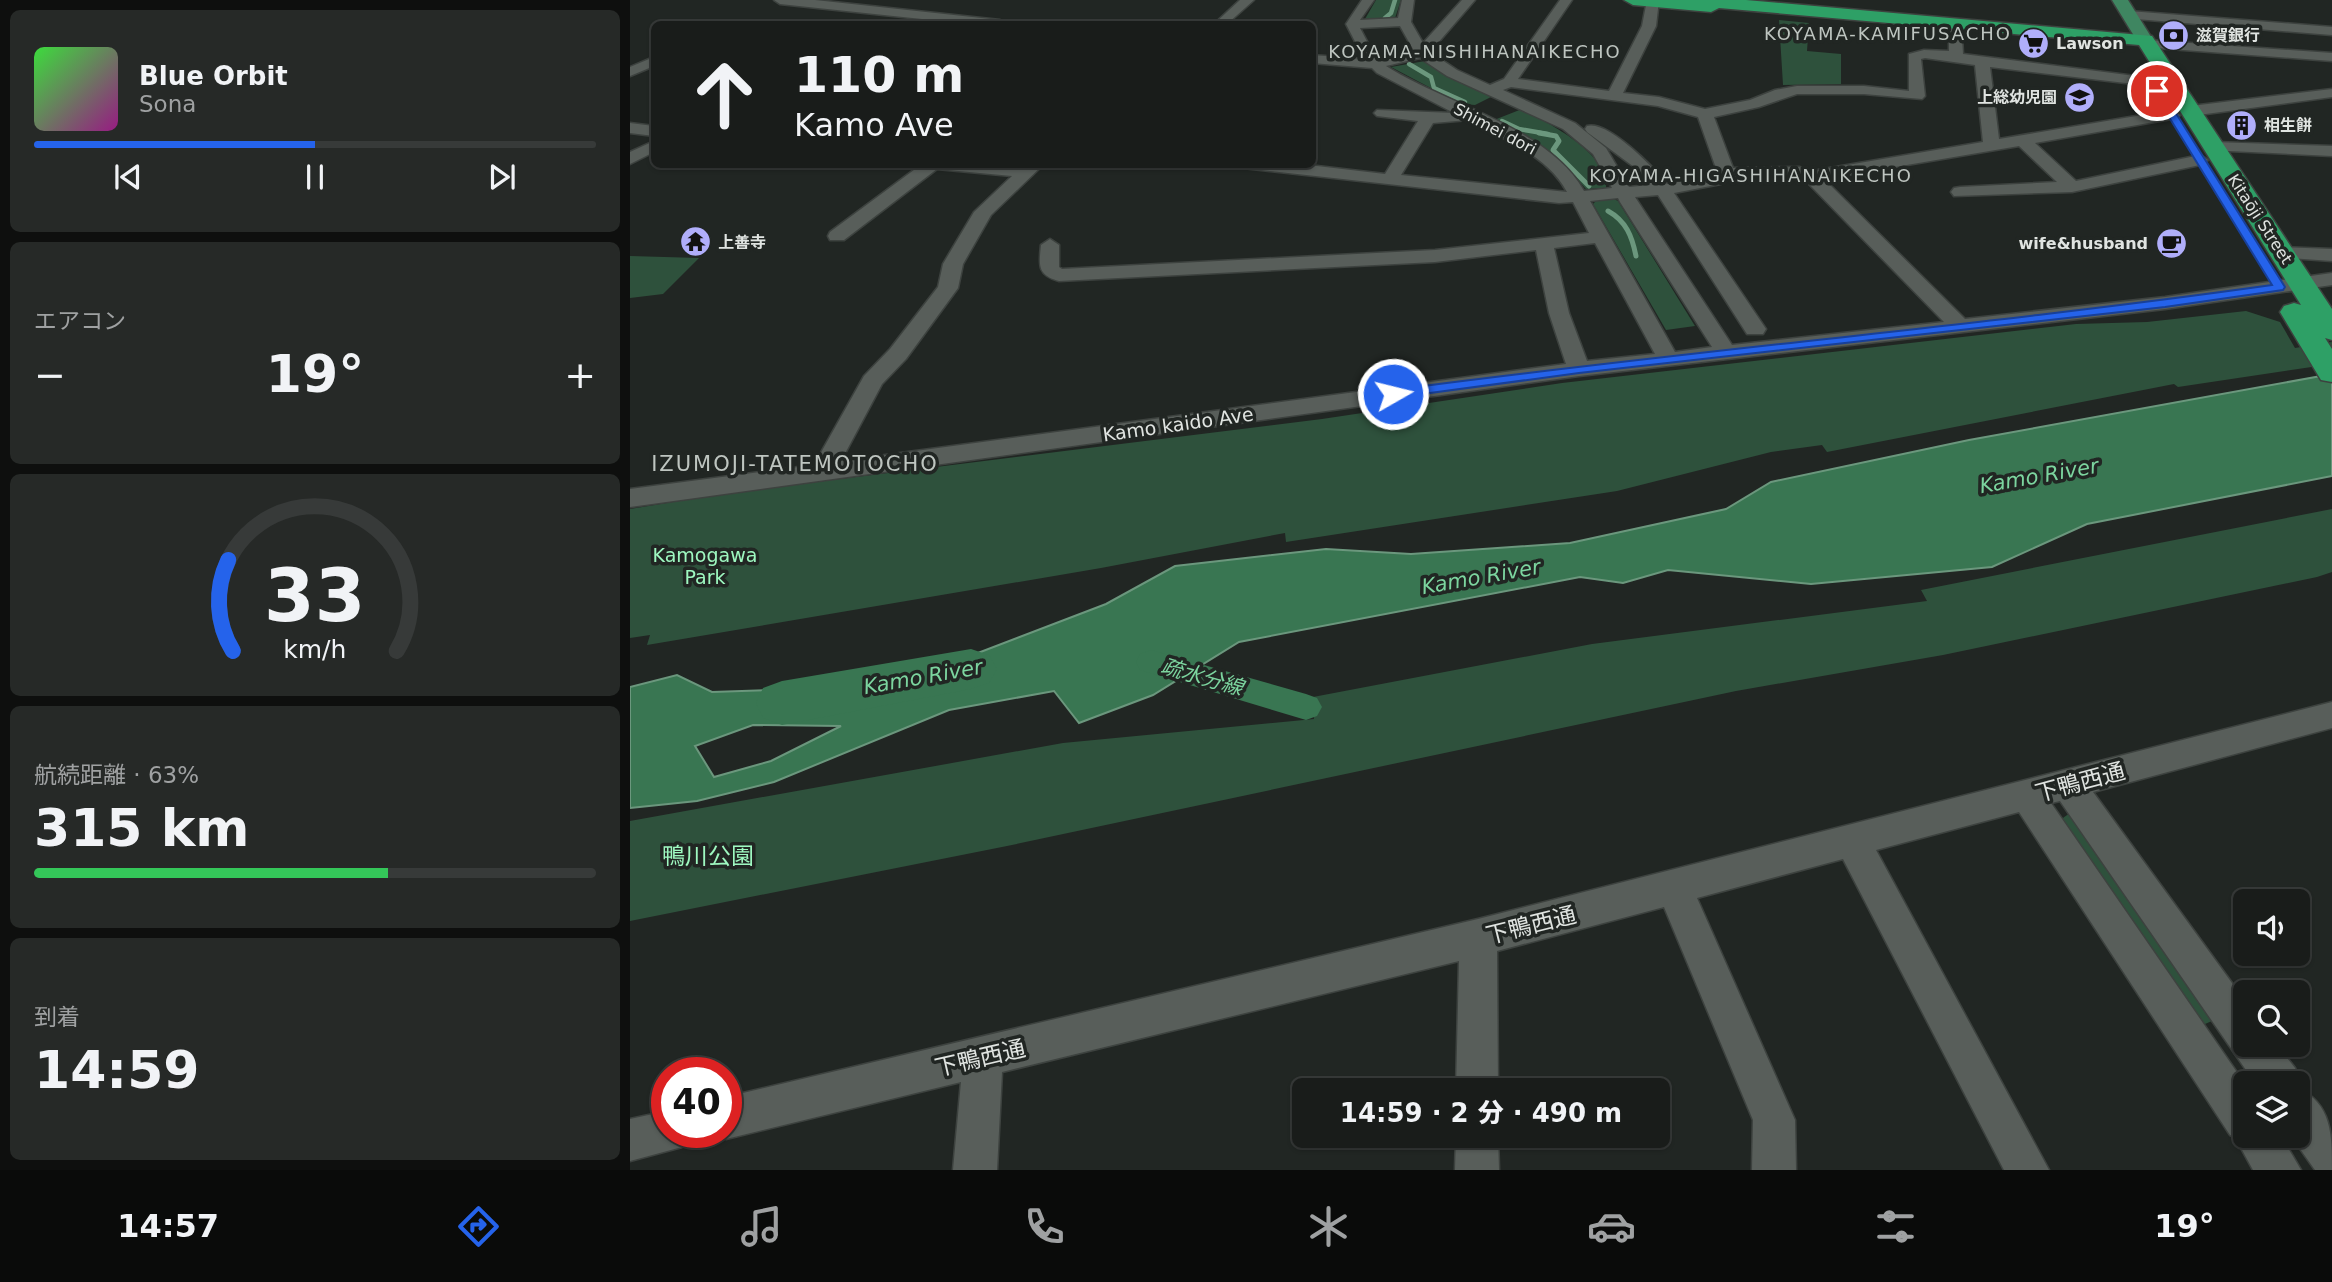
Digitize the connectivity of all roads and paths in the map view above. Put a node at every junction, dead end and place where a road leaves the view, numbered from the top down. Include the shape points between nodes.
1 (780, 0) edge
2 (926, 0) edge
3 (1368, 0) edge
4 (1408, 0) edge
5 (1469, 0) edge
6 (1566, 0) edge
7 (1633, 0) edge
8 (1686, 0) edge
9 (1653, 1) edge
10 (1242, 4) edge
11 (2113, 5) edge
12 (902, 13) junction
13 (2129, 15) junction
14 (887, 21) edge
15 (973, 21) edge
16 (1223, 21) edge
17 (1404, 22) junction
18 (1353, 24) junction
19 (1957, 26) junction
20 (2332, 31) edge
21 (2142, 42) junction
22 (1422, 52) junction
23 (1956, 56) junction
24 (1316, 59) edge
25 (2331, 59) edge
26 (1982, 62) junction
27 (651, 63) edge
28 (1375, 64) junction
29 (630, 74) edge
30 (651, 78) edge
31 (2151, 82) junction
32 (1501, 86) junction
33 (2332, 93) edge
34 (1613, 97) junction
35 (1512, 99) junction
36 (1382, 113) dead end
37 (2182, 113) junction
38 (1704, 114) junction
39 (1471, 115) junction
40 (1428, 118) junction
41 (630, 128) edge
42 (651, 131) edge
43 (2023, 141) junction
44 (1992, 146) junction
45 (651, 148) edge
46 (2332, 151) edge
47 (2207, 153) junction
48 (630, 159) edge
49 (928, 168) edge
50 (1031, 168) edge
51 (1282, 168) edge
52 (1726, 173) junction
53 (1811, 176) junction
54 (1389, 181) junction
55 (2072, 187) junction
56 (1663, 190) junction
57 (1960, 192) dead end
58 (1624, 193) junction
59 (1580, 198) junction
60 (837, 236) dead end
61 (1601, 237) junction
62 (1050, 245) dead end
63 (1544, 245) junction
64 (2282, 253) junction
65 (2332, 255) edge
66 (2332, 279) edge
67 (2290, 286) junction
68 (1959, 325) junction
69 (2320, 326) edge
70 (1755, 329) dead end
71 (1727, 352) junction
72 (1669, 360) junction
73 (1579, 369) junction
74 (2332, 373) edge
75 (823, 471) junction
76 (630, 498) edge
77 (2332, 715) edge
78 (2069, 786) junction
79 (2026, 796) junction
80 (1853, 842) junction
81 (1674, 888) junction
82 (1478, 938) junction
83 (2233, 1017) edge
84 (983, 1058) junction
85 (1477, 1078) edge
86 (2233, 1102) edge
87 (742, 1114) edge
88 (2310, 1126) edge
89 (651, 1135) edge
90 (630, 1140) edge
91 (1477, 1148) edge
92 (2264, 1148) edge
93 (2332, 1157) edge
94 (975, 1170) edge
95 (1477, 1170) edge
96 (1774, 1170) edge
97 (2027, 1170) edge
98 (2279, 1170) edge

1 - 12 street
2 - 12 street
3 - 18 street
4 - 17 street
5 - 22 street
6 - 32 street
7 - 9 highway
8 - 19 highway
9 - 19 highway
9 - 34 street via 1649,26
10 - 16 street
11 - 13 main road, Kitaōji Street
11 - 21 main road, Kitaōji Street
12 - 14 street
12 - 15 street
13 - 20 street
13 - 21 main road, Kitaōji Street
17 - 18 street
17 - 22 street, Shimei dori
18 - 28 street
19 - 21 highway
19 - 23 street
21 - 25 street
21 - 31 highway, Kitaōji Street
21 - 37 highway, Kitaōji Street
22 - 28 street
22 - 32 street, Shimei dori via 1452,73
23 - 26 street
23 - 38 street via 1915,56 1917,96 1797,90
24 - 28 street
26 - 31 street
26 - 44 street
27 - 29 street
28 - 39 street, Shimei dori
29 - 30 street
31 - 37 highway, Kitaōji Street
32 - 34 street
32 - 35 street, Shimei dori
32 - 56 street via 1581,120 1640,163
33 - 37 street
34 - 38 street via 1659,102
35 - 39 street
35 - 58 street, Shimei dori via 1569,126 1600,151
36 - 40 street
37 - 43 street
37 - 47 highway, Kitaōji Street
38 - 52 street
39 - 40 street
39 - 59 street, Shimei dori via 1554,163
40 - 54 street
41 - 42 street
43 - 44 street
43 - 55 street
44 - 53 street
45 - 48 street
46 - 47 street
47 - 55 street
47 - 64 highway, Kitaōji Street
47 - 67 highway, Kitaōji Street
49 - 60 street
50 - 75 street via 983,212 953,264 948,288 872,381
51 - 54 street
52 - 53 street via 1799,172
52 - 56 street via 1715,180
53 - 68 street
54 - 59 street
55 - 57 street
56 - 58 street
56 - 70 street
58 - 59 street
58 - 71 street, Shimei dori
59 - 61 street, Shimei dori
61 - 63 street
61 - 72 street, Shimei dori
62 - 63 street via 1049,270 1059,275 1327,264
63 - 73 street via 1559,313
64 - 65 street
64 - 67 highway, Kitaōji Street
66 - 67 street, Kamo kaido Ave
67 - 68 street, Kamo kaido Ave
67 - 69 highway, Kitaōji Street
68 - 71 street, Kamo kaido Ave
69 - 74 highway, Kitaōji Street
71 - 72 street, Kamo kaido Ave
72 - 73 street, Kamo kaido Ave
73 - 75 street, Kamo kaido Ave
75 - 76 street, Kamo kaido Ave
77 - 78 street, 下鴨西通
78 - 79 street, 下鴨西通
78 - 83 street
79 - 80 street, 下鴨西通
79 - 86 street
80 - 81 street, 下鴨西通
80 - 97 street
81 - 82 street, 下鴨西通
81 - 96 street via 1774,1120
82 - 84 street, 下鴨西通
82 - 85 street
84 - 87 street, 下鴨西通
84 - 94 street
88 - 93 street
89 - 90 street
91 - 95 street
92 - 98 street

